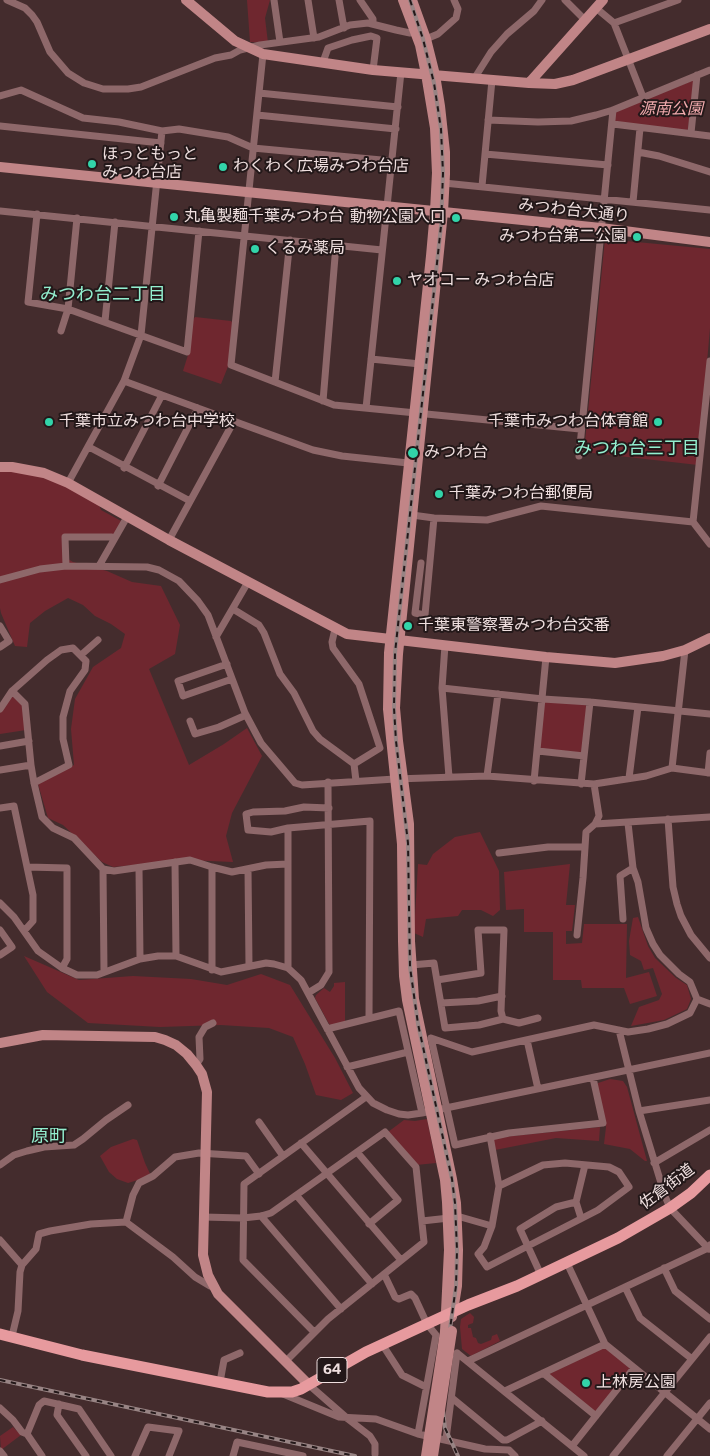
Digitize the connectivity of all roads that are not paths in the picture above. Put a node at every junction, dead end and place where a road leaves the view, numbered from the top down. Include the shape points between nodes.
1 (7, 0) edge
2 (186, 0) edge
3 (274, 0) edge
4 (308, 0) edge
5 (339, 0) edge
6 (360, 0) edge
7 (403, 0) edge
8 (412, 0) edge
9 (454, 0) edge
10 (542, 0) edge
11 (565, 0) edge
12 (678, 0) edge
13 (599, 4) edge
14 (585, 20) junction
15 (373, 24) junction
16 (614, 24) junction
17 (344, 28) junction
18 (710, 29) edge
19 (415, 32) junction
20 (314, 38) junction
21 (426, 39) junction
22 (280, 42) junction
23 (249, 49) junction
24 (263, 54) junction
25 (628, 61) junction
26 (323, 62) junction
27 (373, 70) junction
28 (710, 70) edge
29 (401, 72) junction
30 (431, 75) junction
31 (697, 75) junction
32 (474, 79) junction
33 (492, 80) junction
34 (529, 83) junction
35 (259, 93) junction
36 (0, 96) edge
37 (643, 97) junction
38 (398, 107) junction
39 (613, 110) junction
40 (257, 115) junction
41 (488, 120) junction
42 (612, 124) junction
43 (0, 126) edge
44 (640, 128) junction
45 (396, 129) junction
46 (162, 131) junction
47 (691, 134) junction
48 (710, 136) edge
49 (161, 143) junction
50 (253, 148) junction
51 (638, 152) junction
52 (485, 154) junction
53 (392, 161) junction
54 (608, 165) junction
55 (0, 167) edge
56 (710, 172) edge
57 (157, 183) junction
58 (444, 183) junction
59 (482, 186) junction
60 (249, 192) junction
61 (604, 199) junction
62 (632, 202) junction
63 (387, 206) junction
64 (710, 210) edge
65 (0, 211) edge
66 (439, 212) junction
67 (37, 214) junction
68 (77, 218) junction
69 (115, 222) junction
70 (152, 226) junction
71 (601, 228) junction
72 (199, 231) junction
73 (244, 235) junction
74 (290, 240) junction
75 (710, 242) edge
76 (336, 245) junction
77 (382, 250) junction
78 (68, 309) junction
79 (105, 322) junction
80 (61, 331) dead end
81 (141, 335) junction
82 (371, 360) junction
83 (710, 361) edge
84 (420, 364) junction
85 (124, 381) junction
86 (275, 382) junction
87 (162, 395) junction
88 (323, 401) junction
89 (198, 408) junction
90 (366, 408) junction
91 (418, 413) junction
92 (234, 422) junction
93 (580, 429) junction
94 (89, 447) junction
95 (578, 456) dead end
96 (408, 463) junction
97 (0, 467) edge
98 (124, 468) junction
99 (68, 484) junction
100 (158, 486) junction
101 (190, 501) junction
102 (412, 515) junction
103 (128, 517) junction
104 (434, 518) junction
105 (693, 522) junction
106 (115, 538) junction
107 (169, 540) junction
108 (710, 544) edge
109 (421, 563) dead end
110 (66, 566) junction
111 (99, 566) junction
112 (0, 580) edge
113 (248, 582) junction
114 (233, 609) junction
115 (0, 626) edge
116 (335, 629) junction
117 (216, 637) junction
118 (710, 638) edge
119 (98, 640) dead end
120 (395, 640) junction
121 (445, 645) junction
122 (0, 648) edge
123 (685, 650) junction
124 (81, 655) junction
125 (546, 657) junction
126 (227, 664) junction
127 (232, 679) junction
128 (442, 688) junction
129 (12, 691) junction
130 (498, 694) junction
131 (543, 699) junction
132 (590, 702) junction
133 (638, 707) junction
134 (0, 709) edge
135 (680, 711) junction
136 (710, 714) edge
137 (246, 715) junction
138 (190, 722) dead end
139 (28, 741) junction
140 (0, 746) edge
141 (538, 751) junction
142 (710, 753) edge
143 (584, 756) junction
144 (354, 764) junction
145 (31, 765) junction
146 (672, 768) junction
147 (0, 770) edge
148 (709, 773) edge
149 (487, 776) junction
150 (449, 777) junction
151 (629, 778) junction
152 (399, 779) junction
153 (356, 781) junction
154 (534, 781) junction
155 (328, 782) junction
156 (34, 783) junction
157 (581, 784) junction
158 (594, 784) junction
159 (0, 808) edge
160 (328, 808) junction
161 (710, 817) edge
162 (668, 819) junction
163 (628, 823) junction
164 (329, 824) junction
165 (594, 824) junction
166 (288, 828) junction
167 (585, 847) junction
168 (499, 853) dead end
169 (175, 862) junction
170 (288, 864) junction
171 (27, 867) junction
172 (212, 867) junction
173 (139, 868) junction
174 (633, 868) junction
175 (103, 869) junction
176 (248, 869) junction
177 (0, 903) edge
178 (623, 919) dead end
179 (0, 930) edge
180 (24, 931) junction
181 (577, 935) dead end
182 (0, 955) edge
183 (176, 956) junction
184 (710, 958) edge
185 (140, 959) junction
186 (411, 965) junction
187 (249, 966) junction
188 (62, 968) junction
189 (288, 968) junction
190 (212, 970) junction
191 (104, 972) junction
192 (437, 980) junction
193 (308, 993) junction
194 (502, 996) junction
195 (697, 999) junction
196 (441, 1003) junction
197 (710, 1004) edge
198 (370, 1018) junction
199 (538, 1018) dead end
200 (503, 1019) junction
201 (213, 1023) dead end
202 (327, 1029) junction
203 (619, 1030) junction
204 (528, 1040) junction
205 (0, 1043) edge
206 (408, 1052) junction
207 (710, 1053) edge
208 (196, 1064) junction
209 (347, 1067) junction
210 (628, 1070) junction
211 (593, 1078) junction
212 (538, 1089) junction
213 (366, 1097) junction
214 (710, 1100) edge
215 (128, 1105) dead end
216 (434, 1111) junction
217 (639, 1111) junction
218 (259, 1122) dead end
219 (710, 1130) edge
220 (490, 1136) junction
221 (301, 1144) junction
222 (357, 1152) junction
223 (205, 1154) junction
224 (283, 1156) junction
225 (654, 1163) junction
226 (586, 1164) junction
227 (0, 1165) edge
228 (259, 1174) junction
229 (327, 1174) junction
230 (710, 1175) edge
231 (499, 1186) junction
232 (297, 1196) junction
233 (576, 1202) junction
234 (670, 1208) junction
235 (261, 1216) junction
236 (203, 1217) junction
237 (453, 1217) junction
238 (243, 1218) junction
239 (581, 1218) junction
240 (422, 1221) junction
241 (126, 1222) junction
242 (369, 1224) junction
243 (492, 1226) junction
244 (0, 1240) edge
245 (527, 1246) junction
246 (709, 1248) edge
247 (401, 1260) junction
248 (567, 1263) junction
249 (22, 1265) junction
250 (664, 1268) junction
251 (384, 1274) junction
252 (541, 1275) junction
253 (372, 1284) junction
254 (213, 1286) junction
255 (625, 1287) junction
256 (587, 1305) junction
257 (340, 1309) junction
258 (449, 1313) junction
259 (710, 1319) edge
260 (427, 1324) junction
261 (448, 1331) junction
262 (314, 1332) junction
263 (0, 1334) edge
264 (12, 1336) junction
265 (710, 1337) edge
266 (382, 1344) junction
267 (605, 1344) junction
268 (240, 1353) dead end
269 (692, 1359) junction
270 (286, 1362) junction
271 (468, 1362) junction
272 (634, 1368) junction
273 (543, 1373) junction
274 (220, 1382) junction
275 (308, 1384) junction
276 (426, 1387) junction
277 (505, 1391) junction
278 (665, 1392) junction
279 (280, 1393) junction
280 (452, 1398) junction
281 (710, 1403) edge
282 (59, 1404) junction
283 (0, 1408) edge
284 (596, 1416) junction
285 (348, 1419) junction
286 (697, 1419) junction
287 (542, 1421) junction
288 (710, 1429) edge
289 (27, 1434) junction
290 (418, 1434) junction
291 (446, 1439) junction
292 (572, 1446) junction
293 (0, 1451) edge
294 (284, 1454) edge
295 (375, 1454) dead end
296 (4, 1456) edge
297 (42, 1456) edge
298 (86, 1456) edge
299 (111, 1456) edge
300 (135, 1456) edge
301 (169, 1456) edge
302 (233, 1456) edge
303 (303, 1456) edge
304 (426, 1456) edge
305 (433, 1456) edge
306 (515, 1456) edge
307 (584, 1456) edge
308 (613, 1456) edge
309 (667, 1456) edge

1 - 23 street via 32,15 60,65 79,81 95,87 141,87 215,58
2 - 23 street
3 - 22 street
4 - 20 street
5 - 17 street
6 - 15 street
7 - 19 street
8 - 21 street
9 - 21 street via 458,9 456,18 438,34
10 - 32 street via 491,52
11 - 14 street
12 - 16 street
13 - 14 street
13 - 16 street
14 - 34 street
15 - 17 street
15 - 19 street
16 - 25 street
17 - 20 street
18 - 25 street
19 - 30 street
20 - 22 street
21 - 30 street
22 - 23 street
23 - 24 street
24 - 26 street
24 - 35 street
25 - 34 street via 555,84
25 - 37 street
26 - 27 street
26 - 27 street via 328,48 371,36 377,38
27 - 29 street
28 - 31 street
29 - 30 street
29 - 38 street
30 - 32 street
30 - 58 street via 444,144
30 - 66 street
31 - 37 street
31 - 47 street
32 - 33 street
33 - 34 street
33 - 41 street
35 - 38 street
35 - 40 street
36 - 46 street via 21,90 83,118
37 - 39 street
38 - 45 street
39 - 41 street via 571,120
39 - 42 street
40 - 45 street
40 - 50 street
41 - 52 street
42 - 44 street
42 - 54 street
43 - 49 street
44 - 47 street
44 - 51 street
45 - 53 street
46 - 49 street
46 - 50 street via 179,129 228,137
47 - 48 street
49 - 57 street
50 - 53 street
50 - 60 street
51 - 56 street
51 - 62 street
52 - 54 street
52 - 59 street
53 - 63 street
54 - 61 street
55 - 57 street, みつわ台大通り
57 - 60 street, みつわ台大通り
57 - 70 street
58 - 59 street
58 - 66 street
59 - 61 street
60 - 63 street, みつわ台大通り
60 - 73 street
61 - 62 street
61 - 71 street
62 - 64 street
63 - 66 street, みつわ台大通り
63 - 77 street
65 - 67 street
66 - 71 street, みつわ台大通り
66 - 84 street
66 - 91 street
67 - 68 street
67 - 78 street via 28,302
68 - 69 street
68 - 78 street
69 - 70 street
69 - 79 street
70 - 72 street
70 - 81 street
71 - 75 street, みつわ台大通り
71 - 93 street
72 - 73 street
72 - 81 street via 187,352
73 - 74 street
73 - 86 street via 230,365
74 - 76 street
74 - 86 street
76 - 77 street
76 - 88 street
77 - 82 street
78 - 79 street
78 - 80 street
79 - 81 street
81 - 85 street
82 - 84 street
82 - 90 street
83 - 105 street
84 - 91 street
85 - 87 street
85 - 94 street
86 - 88 street
87 - 89 street
87 - 98 street
88 - 90 street
89 - 92 street
89 - 100 street
90 - 91 street
91 - 93 street
91 - 96 street
91 - 102 street
92 - 96 street via 328,454
92 - 101 street
93 - 95 street
94 - 98 street
94 - 99 street
96 - 120 street
97 - 99 street via 44,473
98 - 100 street
99 - 103 street
100 - 101 street
101 - 107 street
102 - 104 street
102 - 120 street
103 - 106 street
103 - 107 street
104 - 105 street via 487,520 541,506
104 - 109 street via 425,615 415,613
105 - 108 street
106 - 110 street via 65,537
106 - 111 street
107 - 113 street
110 - 111 street
110 - 112 street
111 - 117 street via 147,567 179,581 208,615
113 - 114 street
113 - 116 street
114 - 117 street
114 - 144 street via 259,625 280,674 294,693 312,731
115 - 122 street via 9,641
116 - 120 street via 347,634
116 - 144 street via 333,648 359,684 380,748
117 - 126 street
118 - 123 street
119 - 124 street
120 - 121 street
120 - 152 street
121 - 125 street
121 - 128 street
123 - 125 street via 615,663
123 - 135 street
124 - 129 street via 73,648 62,650
124 - 156 street via 86,661 84,670 70,691 63,717 63,739 69,765
125 - 131 street
126 - 127 street
126 - 127 street via 178,682 183,696
127 - 137 street
128 - 130 street
128 - 150 street
129 - 134 street
129 - 139 street via 25,704
130 - 131 street
130 - 149 street
131 - 132 street
131 - 141 street
132 - 133 street
132 - 143 street
133 - 135 street
133 - 151 street
135 - 136 street
135 - 146 street
137 - 138 street via 195,734
137 - 155 street via 261,743 295,783
139 - 140 street
139 - 145 street
141 - 143 street
141 - 154 street
142 - 148 street
143 - 157 street
144 - 153 street
145 - 147 street
145 - 156 street
146 - 148 street
146 - 151 street
149 - 150 street
149 - 154 street
150 - 152 street
151 - 158 street
152 - 153 street
152 - 186 street via 409,824
152 - 216 street via 404,976 411,1026
153 - 155 street
154 - 157 street
155 - 160 street
156 - 175 street via 42,817 53,828 74,838
157 - 158 street
158 - 165 street via 599,816
159 - 171 street via 14,806
160 - 164 street
160 - 166 street via 304,807 246,814 248,830 271,832
161 - 162 street
162 - 163 street
162 - 184 street via 677,904 691,935
163 - 165 street
163 - 174 street
164 - 166 street
164 - 193 street via 329,972 321,985
164 - 198 street via 370,821
165 - 167 street via 586,832
166 - 170 street
167 - 168 street via 548,847
167 - 181 street
169 - 172 street via 190,860
169 - 173 street
169 - 183 street
170 - 176 street
170 - 189 street
171 - 180 street via 33,895 33,921
171 - 188 street via 67,868 67,959
172 - 176 street via 232,872
172 - 190 street
173 - 175 street
173 - 185 street
174 - 178 street via 620,876
174 - 195 street via 652,944 668,964 690,982
175 - 191 street
176 - 187 street
177 - 180 street
179 - 182 street via 12,947
180 - 188 street via 38,951
183 - 185 street
183 - 190 street
185 - 191 street
186 - 192 street via 434,963
186 - 216 street
187 - 189 street via 274,964
187 - 190 street via 228,971
188 - 191 street via 77,975
189 - 193 street via 301,980
192 - 194 street via 481,973 478,930 504,930
192 - 196 street
193 - 202 street
194 - 196 street
194 - 200 street
195 - 197 street
195 - 203 street via 690,1013 667,1024 628,1032
196 - 200 street via 445,1028
198 - 202 street
198 - 206 street via 399,1011
199 - 200 street via 519,1023
201 - 208 street via 205,1027 199,1037 200,1059
202 - 209 street
203 - 204 street via 594,1025
203 - 210 street
204 - 212 street
204 - 216 street via 472,1052 431,1038
205 - 208 street via 43,1035 155,1037 176,1045
206 - 209 street
206 - 216 street
207 - 210 street
208 - 223 street via 207,1092
209 - 213 street
210 - 211 street
210 - 217 street
211 - 212 street
211 - 220 street via 603,1123
212 - 216 street
213 - 216 street via 399,1114
213 - 221 street
214 - 217 street
215 - 227 street via 74,1145 27,1151
216 - 220 street via 456,1146
216 - 237 street
217 - 225 street
218 - 224 street
219 - 225 street
220 - 231 street
221 - 224 street
221 - 229 street
222 - 229 street
222 - 240 street via 385,1132 416,1167
222 - 242 street via 398,1200
223 - 228 street via 246,1156
223 - 236 street
223 - 241 street via 175,1157 153,1176 139,1183
224 - 228 street
225 - 234 street
226 - 231 street via 548,1163
226 - 233 street
226 - 239 street via 609,1167 619,1172 629,1186 606,1205
228 - 238 street via 244,1184
229 - 232 street
229 - 242 street
230 - 234 main road, 佐倉街道 / 64
231 - 243 street
232 - 235 street
232 - 253 street
233 - 239 street
233 - 245 street via 556,1207 520,1228
234 - 246 street
234 - 248 main road, 佐倉街道 / 64
235 - 238 street
235 - 257 street
236 - 238 street
236 - 254 street via 204,1264
237 - 240 street
237 - 243 street
237 - 258 street via 449,1250
238 - 262 street via 243,1260
239 - 245 street
240 - 247 street via 424,1242
241 - 249 street via 91,1224 39,1234 36,1249
241 - 254 street via 174,1257 195,1277
242 - 247 street
243 - 245 street via 478,1254 487,1267
244 - 249 street
245 - 252 street
246 - 250 street
247 - 251 street
248 - 252 main road, 64
248 - 256 street
249 - 264 street
250 - 255 street
250 - 259 street via 675,1291
251 - 253 street
251 - 260 street via 395,1297 399,1299 411,1294 415,1298
252 - 258 main road, 64
253 - 257 street
254 - 270 street
255 - 256 street
255 - 269 street via 640,1318
256 - 267 street
256 - 271 street
257 - 262 street
258 - 260 main road, 64
258 - 261 street
260 - 266 main road, 64
260 - 276 street via 436,1335 436,1341
261 - 304 street, bridge
261 - 305 street, bridge
262 - 270 street
263 - 264 main road, 64
264 - 274 main road, 64 via 82,1355
265 - 269 street
266 - 275 main road, 64
266 - 276 street via 402,1375
267 - 272 street
267 - 273 street
268 - 274 street via 224,1360
269 - 278 street
270 - 275 street
271 - 277 street
271 - 280 street via 458,1353
272 - 278 street
272 - 284 street
273 - 277 street
273 - 284 street
274 - 279 main road, 64
275 - 279 main road, 64 via 292,1392
275 - 285 street
276 - 290 street
277 - 287 street
278 - 286 street
278 - 308 street
279 - 285 street
280 - 287 street via 503,1440
280 - 291 street
281 - 286 street
282 - 289 street via 44,1401 39,1405
282 - 298 street via 57,1415
282 - 299 street via 79,1408
283 - 289 street
284 - 292 street
285 - 290 street via 376,1419
285 - 295 street via 370,1436 375,1444
286 - 288 street
286 - 309 street
287 - 292 street
289 - 297 street
290 - 291 street
291 - 306 street via 485,1449 509,1450
292 - 307 street
293 - 296 street
294 - 302 street via 236,1442
294 - 303 street
300 - 301 street via 148,1427 179,1431

